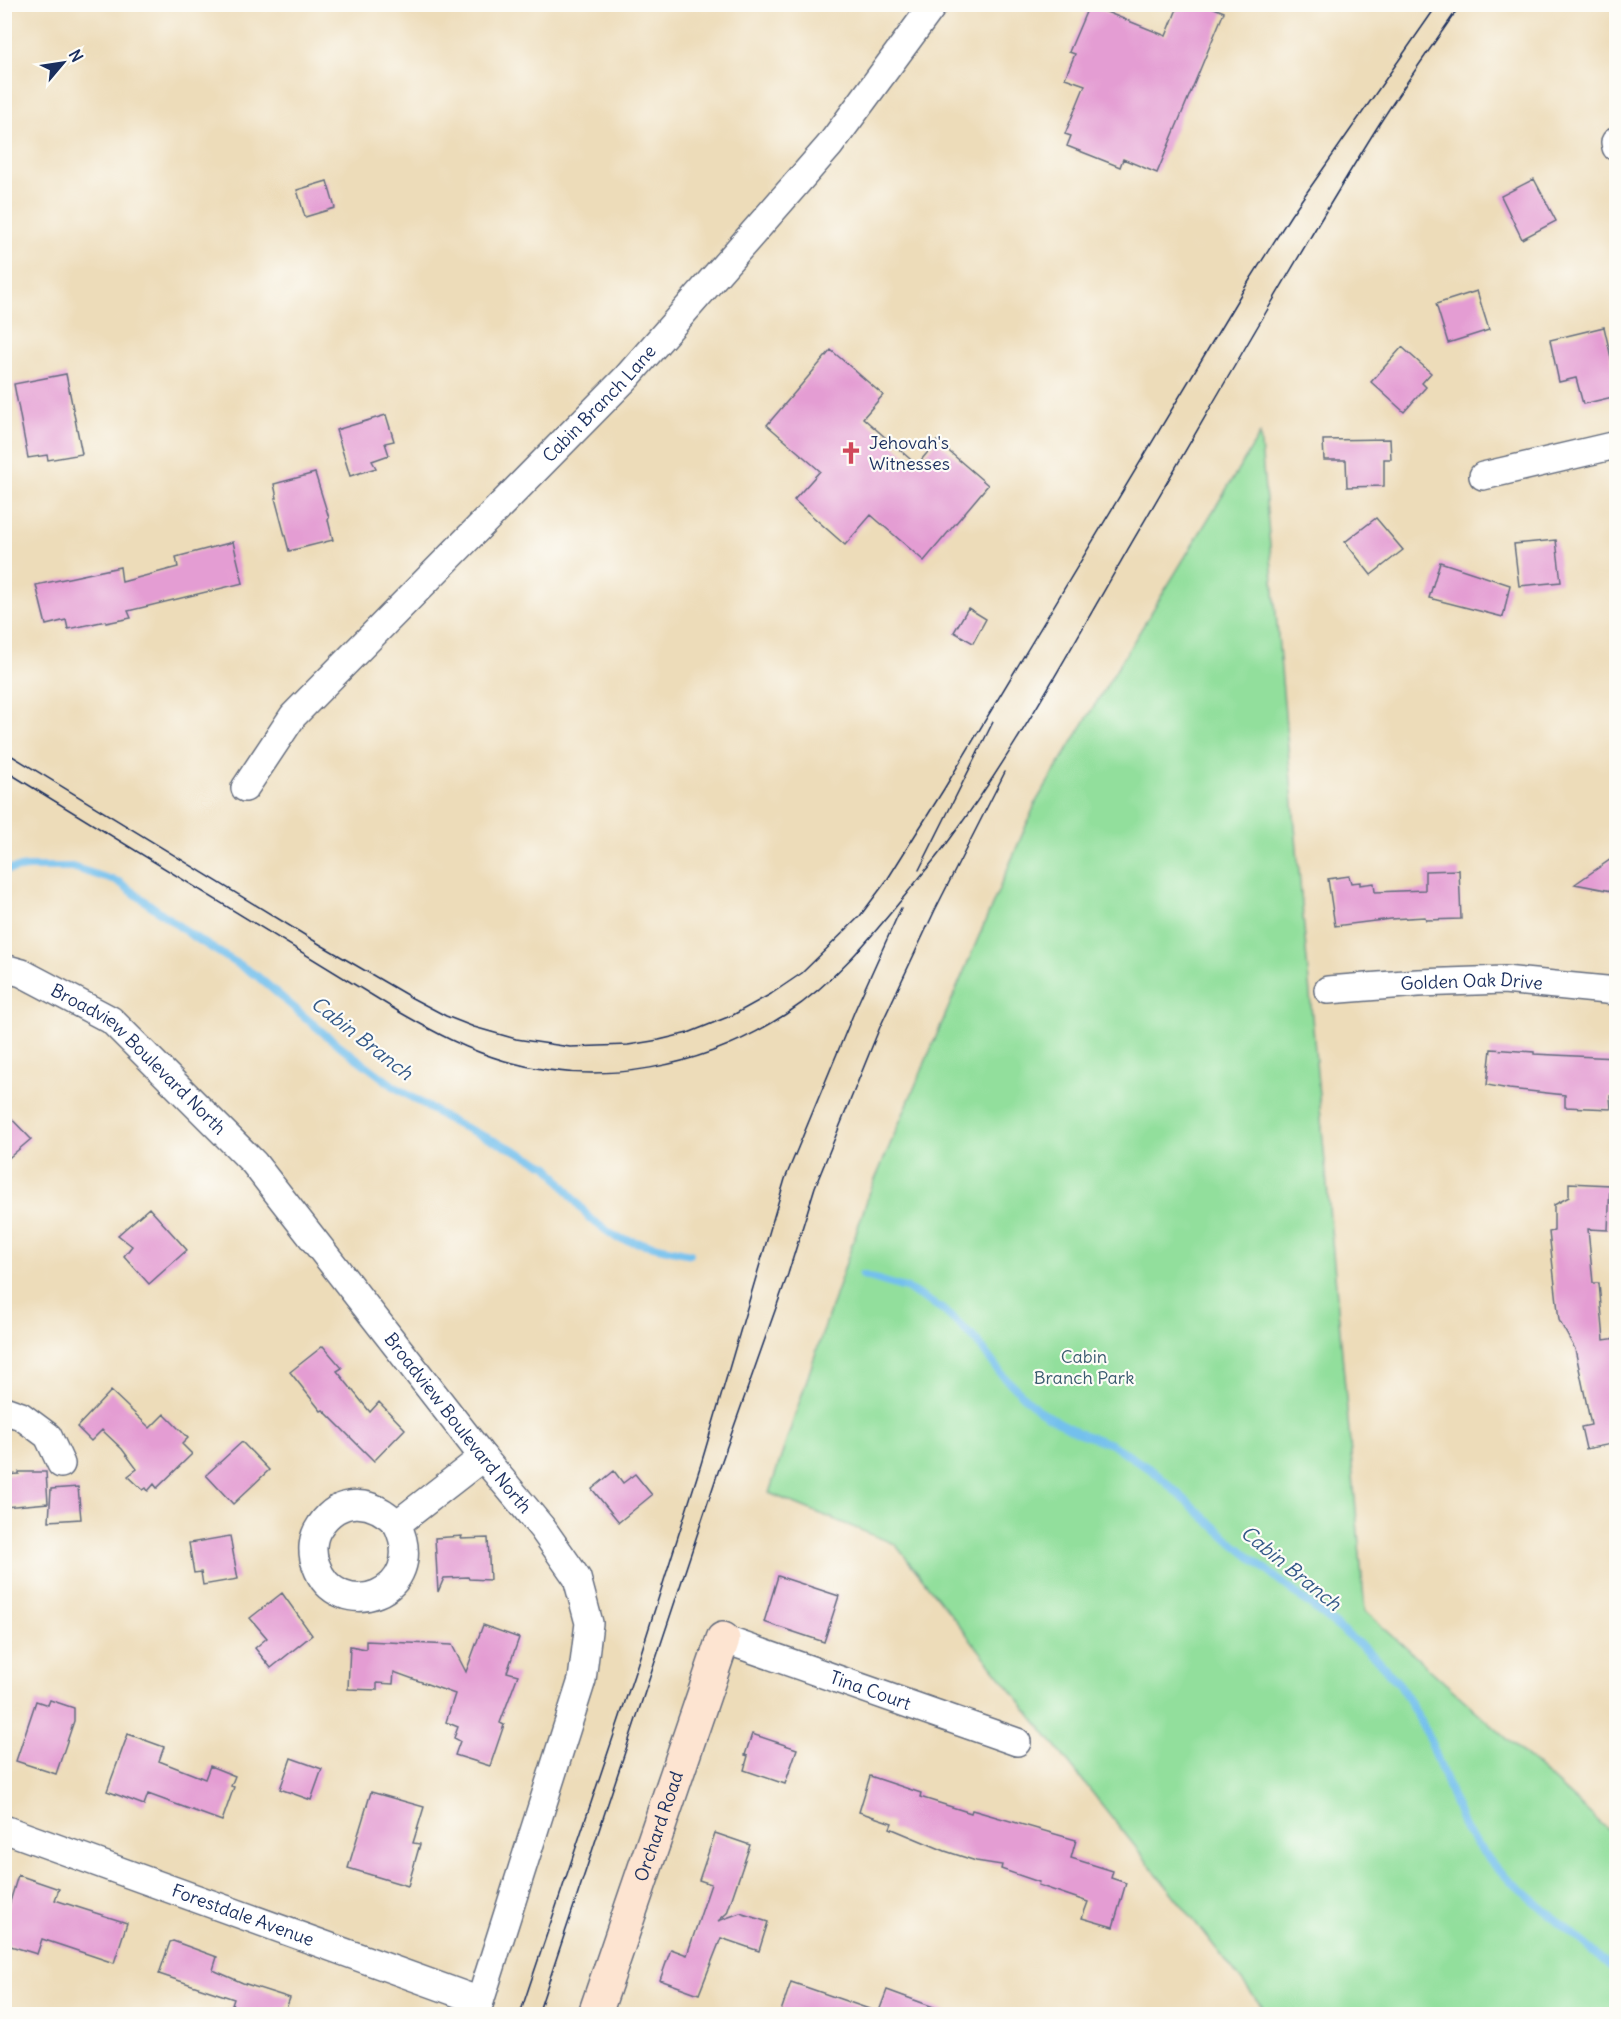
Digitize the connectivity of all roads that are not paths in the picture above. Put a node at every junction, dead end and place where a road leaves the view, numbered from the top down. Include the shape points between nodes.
1 (934, 4) edge
2 (1617, 445) edge
3 (1483, 476) dead end
4 (245, 788) dead end
5 (4, 968) edge
6 (1328, 990) dead end
7 (1617, 990) edge
8 (4, 1410) edge
9 (483, 1456) junction
10 (61, 1464) dead end
11 (397, 1524) dead end
12 (723, 1639) joint
13 (1017, 1742) dead end
14 (4, 1829) edge
15 (478, 2008) edge
16 (596, 2014) edge

1 - 4 street, Cabin Branch Lane via 830,145 635,369 293,716
2 - 3 street
5 - 9 street, Broadview Boulevard North via 22,973 111,1020 254,1163
6 - 7 street, Golden Oak Drive via 1504,980
8 - 10 street via 21,1416 48,1436
9 - 11 street
9 - 15 street, Broadview Boulevard North via 577,1578 589,1623 582,1680
12 - 13 street, Tina Court
12 - 16 street, Orchard Road
14 - 15 street, Forestdale Avenue

